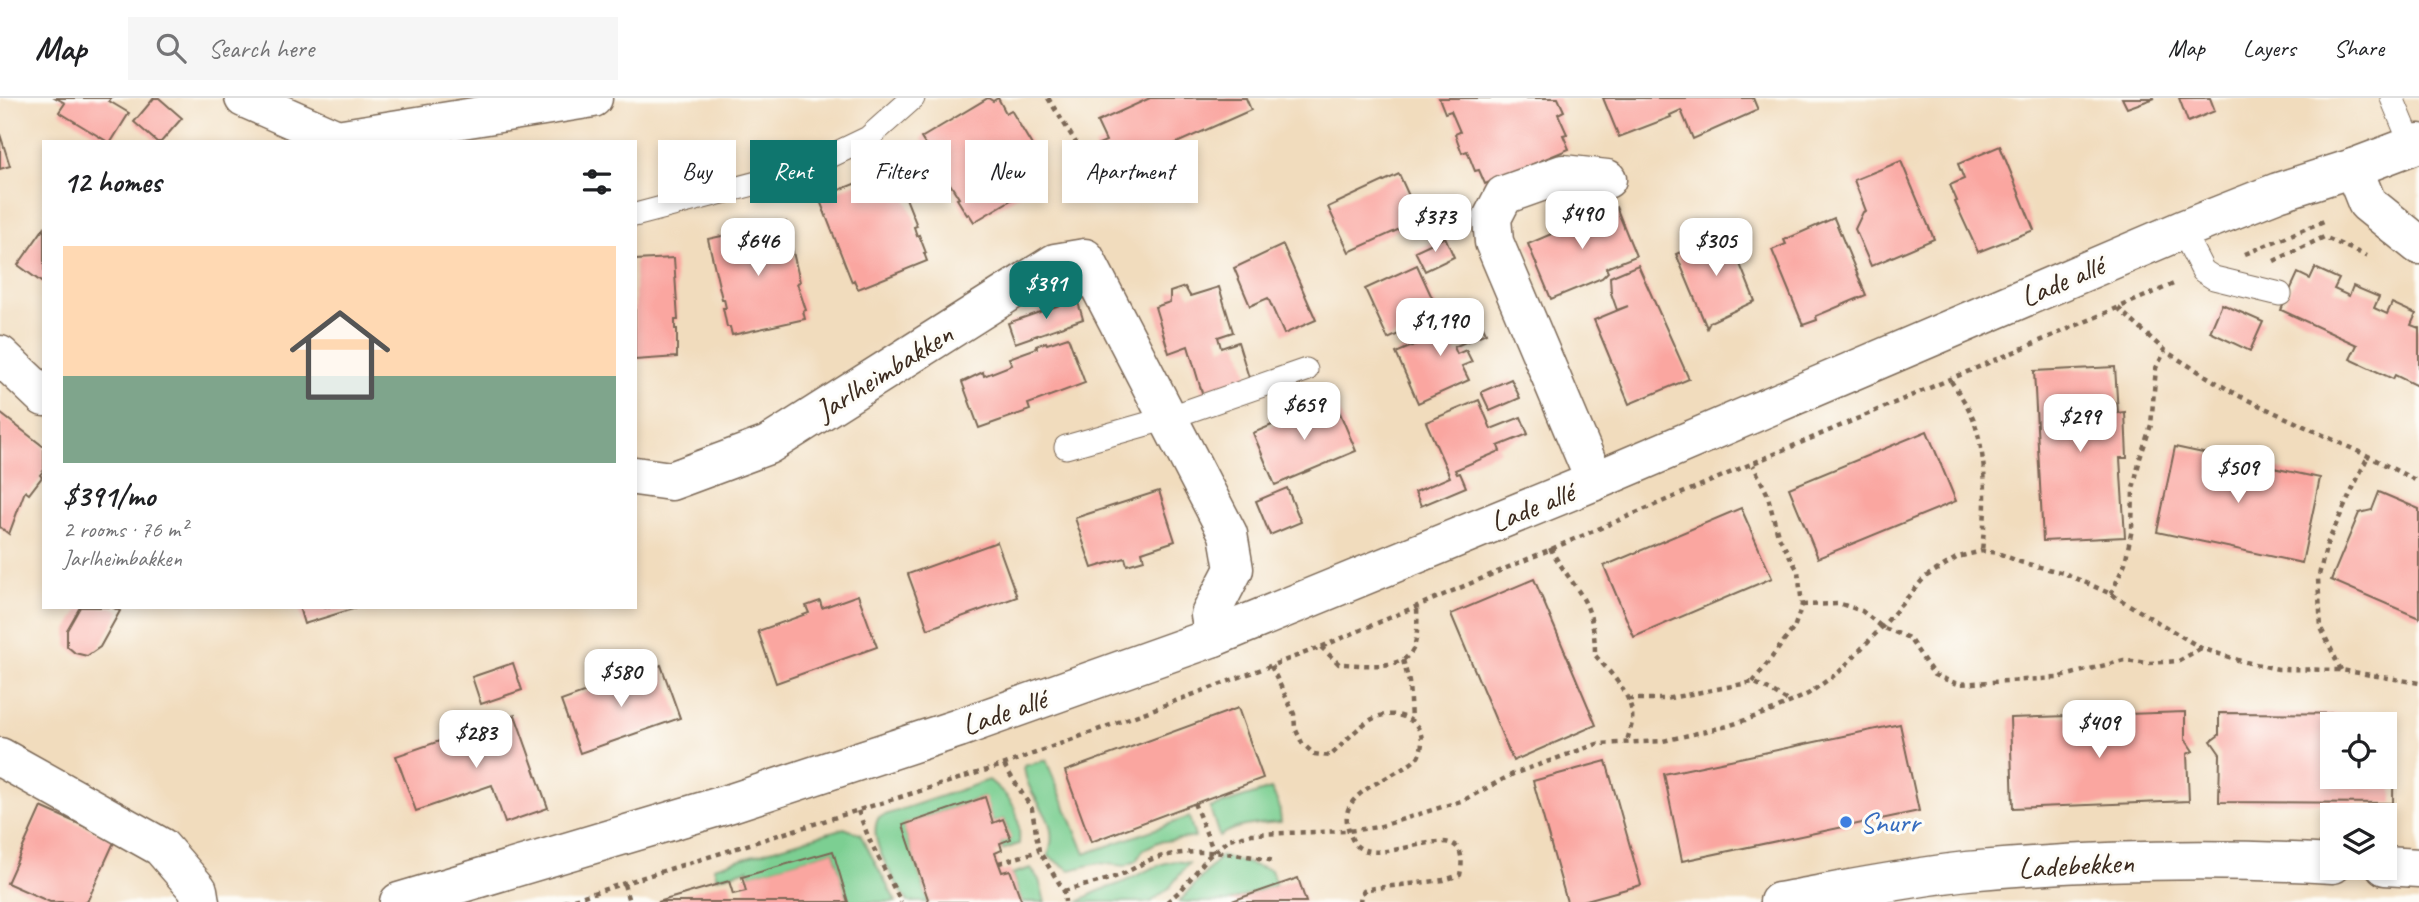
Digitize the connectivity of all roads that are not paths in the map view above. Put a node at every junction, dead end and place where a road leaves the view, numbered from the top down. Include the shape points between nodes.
1 (244, 98) edge
2 (593, 98) edge
3 (914, 98) edge
4 (2392, 98) edge
5 (462, 109) edge
6 (337, 140) edge
7 (2415, 145) edge
8 (2353, 168) junction
9 (1607, 179) dead end
10 (637, 214) edge
11 (2182, 230) junction
12 (2419, 245) edge
13 (2280, 294) dead end
14 (0, 355) edge
15 (1306, 370) dead end
16 (42, 395) edge
17 (1168, 418) junction
18 (1066, 447) dead end
19 (637, 476) edge
20 (1595, 481) junction
21 (1214, 637) junction
22 (0, 757) edge
23 (2320, 864) edge
24 (2397, 867) edge
25 (2419, 868) edge
26 (200, 902) edge
27 (399, 902) edge
28 (1779, 902) edge

1 - 6 street
2 - 5 street
3 - 10 lane via 868,138 795,173
4 - 7 lane
5 - 6 street
7 - 8 street, Lade allé
8 - 11 street, Lade allé
8 - 12 street via 2367,203
9 - 20 street, Lade allé via 1563,174 1504,195 1492,218 1494,242
11 - 13 lane via 2203,271 2214,278
11 - 20 street, Lade allé
14 - 16 street
15 - 17 lane
17 - 18 lane
17 - 19 street, Jarlheimbakken via 1085,258 1055,263 768,445 671,481
17 - 21 street, Jarlheimbakken via 1228,534 1234,569 1210,615
20 - 21 street, Lade allé
21 - 27 street, Lade allé via 959,728
22 - 26 street via 162,848 198,890
23 - 28 street, Ladebekken via 2167,861 1967,872
24 - 25 street

